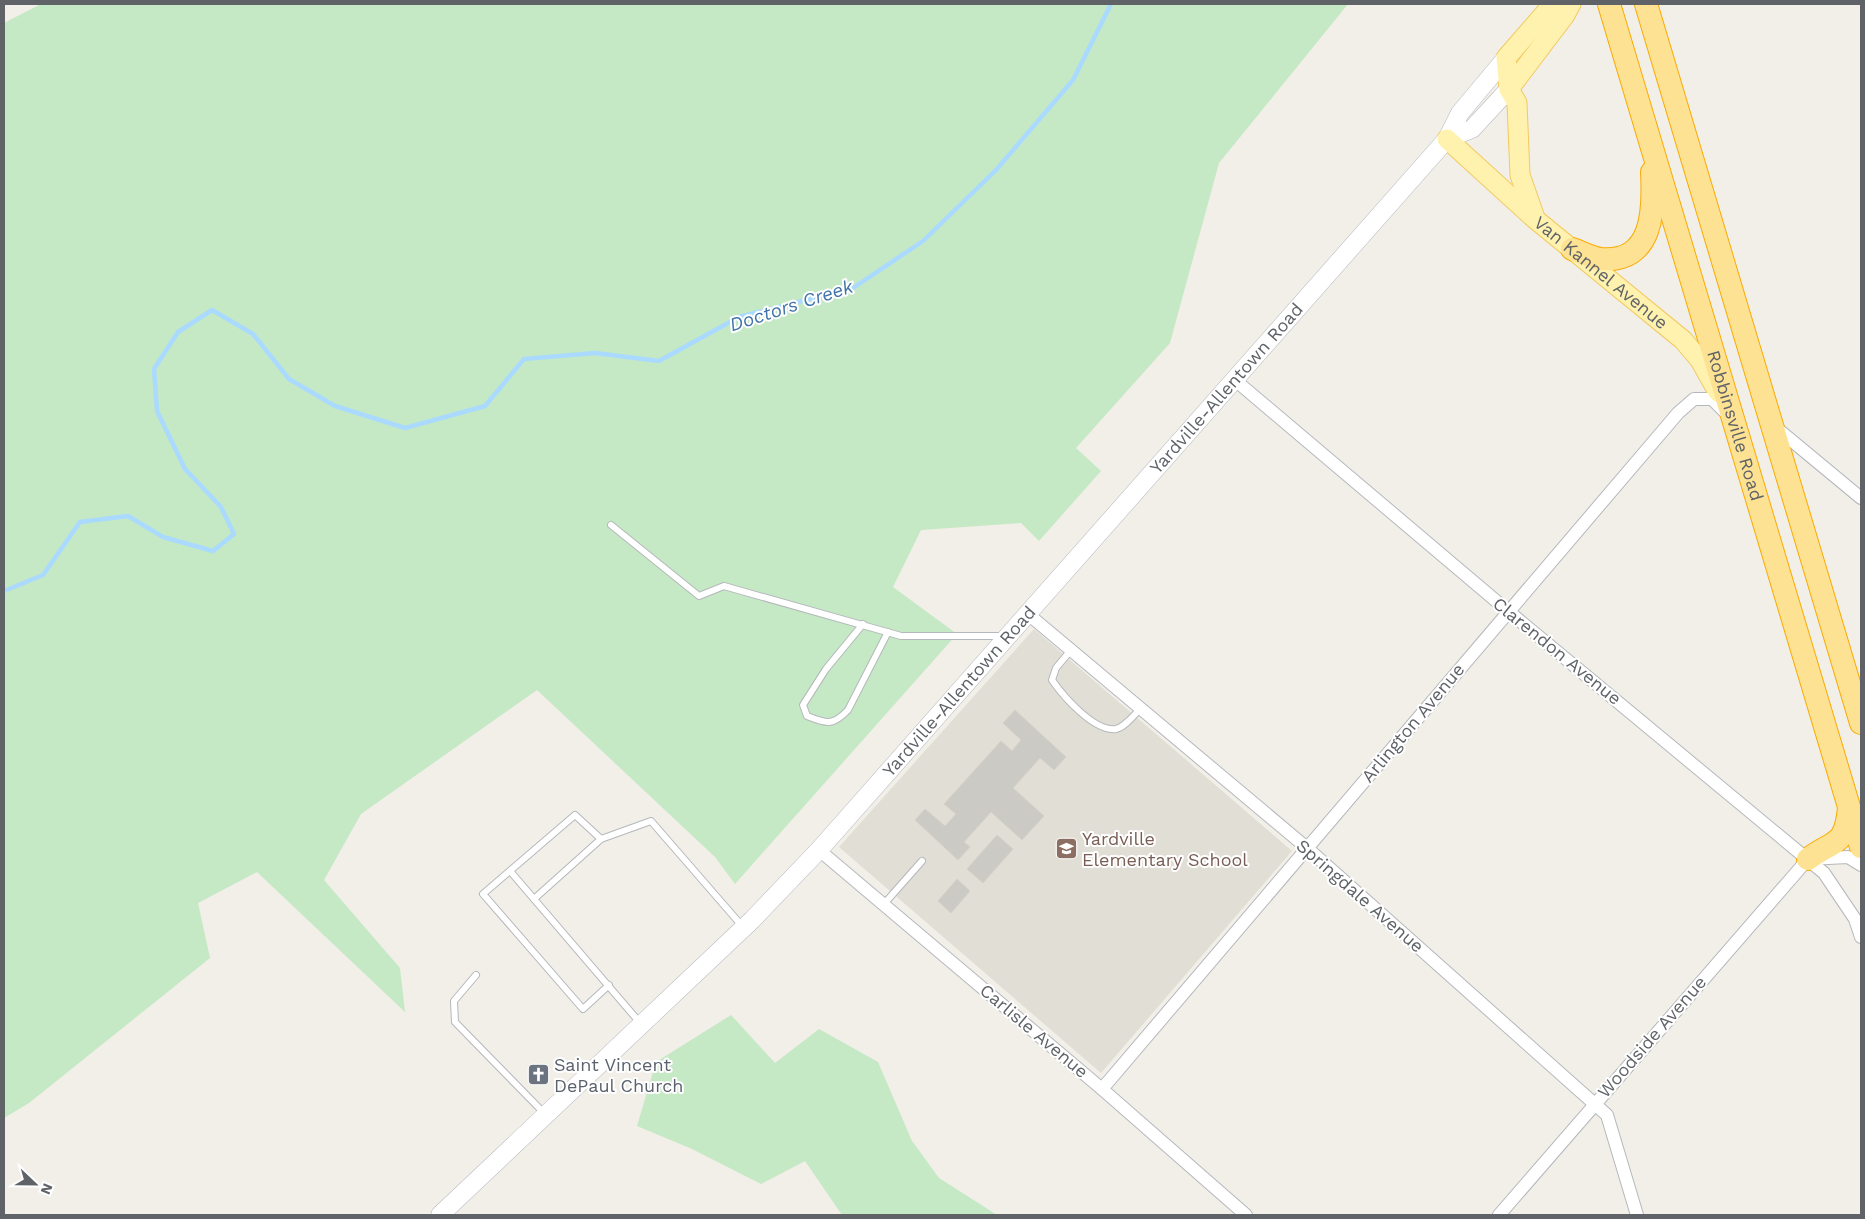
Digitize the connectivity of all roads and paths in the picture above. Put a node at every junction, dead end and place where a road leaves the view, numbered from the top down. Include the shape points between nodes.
1 (1553, 4) edge
2 (1571, 4) edge
3 (1609, 4) edge
4 (1646, 4) edge
5 (1506, 58) junction
6 (1509, 89) junction
7 (1647, 126) junction
8 (1447, 138) junction
9 (1535, 218) junction
10 (1572, 249) junction
11 (1235, 380) junction
12 (1735, 424) junction
13 (1772, 425) junction
14 (1861, 498) edge
15 (611, 525) dead end
16 (1508, 611) junction
17 (1028, 614) junction
18 (863, 624) junction
19 (888, 632) junction
20 (1010, 636) junction
21 (1071, 650) junction
22 (1140, 709) junction
23 (1861, 723) edge
24 (1849, 806) junction
25 (601, 839) junction
26 (1861, 847) edge
27 (1307, 848) junction
28 (819, 850) junction
29 (1808, 860) junction
30 (922, 861) dead end
31 (1861, 865) edge
32 (510, 871) junction
33 (534, 900) junction
34 (884, 904) junction
35 (744, 927) junction
36 (1861, 937) edge
37 (476, 975) dead end
38 (609, 986) junction
39 (642, 1025) junction
40 (1102, 1089) junction
41 (1594, 1103) junction
42 (546, 1115) junction
43 (445, 1214) edge
44 (1246, 1215) edge
45 (1499, 1215) edge
46 (1637, 1215) edge

1 - 5 main road, Yardville-Allentown Road
2 - 6 main road, Yardville-Allentown Road
3 - 7 highway, Robbinsville Road
4 - 13 highway, Robbinsville Road
5 - 6 main road
5 - 8 main road, Yardville-Allentown Road via 1460,114
6 - 8 main road, Yardville-Allentown Road via 1472,129
6 - 9 main road via 1517,103 1520,175
7 - 10 highway via 1653,188 1652,222 1647,235 1626,255 1613,259 1600,259
7 - 12 highway, Robbinsville Road
8 - 9 main road, Van Kannel Avenue
8 - 11 main road, Yardville-Allentown Road
9 - 10 main road, Van Kannel Avenue
10 - 12 main road, Van Kannel Avenue via 1683,340 1708,373
11 - 16 street, Clarendon Avenue
11 - 17 main road, Yardville-Allentown Road
12 - 16 street, Arlington Avenue via 1712,399 1694,399
12 - 24 highway, Robbinsville Road
13 - 14 street
13 - 23 highway, Robbinsville Road
15 - 18 lane via 699,596 724,586
16 - 27 street, Arlington Avenue
16 - 29 street, Clarendon Avenue
17 - 20 main road, Yardville-Allentown Road
17 - 21 street, Springdale Avenue
18 - 19 lane
18 - 19 lane via 826,669 803,705 807,716 822,722 839,720 848,710
19 - 20 lane via 901,636
20 - 28 main road, Yardville-Allentown Road
21 - 22 street, Springdale Avenue
21 - 22 lane via 1056,668 1052,680 1067,702 1103,727 1116,729
22 - 27 street, Springdale Avenue
24 - 26 highway, Robbinsville Road
24 - 29 highway via 1847,830 1836,844 1818,851
25 - 32 lane via 575,815
25 - 33 lane
25 - 35 lane via 651,821
27 - 40 street, Arlington Avenue
27 - 41 street, Springdale Avenue
28 - 34 street, Carlisle Avenue
28 - 35 main road, Yardville-Allentown Road
29 - 31 street via 1848,857
29 - 36 street, Clarendon Avenue via 1840,893 1856,919
29 - 41 street, Woodside Avenue
30 - 34 lane
32 - 33 lane
32 - 38 lane via 483,894 583,1009
33 - 38 lane
34 - 40 street, Carlisle Avenue
35 - 39 main road, Yardville-Allentown Road
37 - 42 lane via 454,1001 456,1022
38 - 39 lane
39 - 42 main road, Yardville-Allentown Road
40 - 44 street, Carlisle Avenue
41 - 45 street, Woodside Avenue
41 - 46 street, Springdale Avenue via 1607,1115
42 - 43 main road, Yardville-Allentown Road

